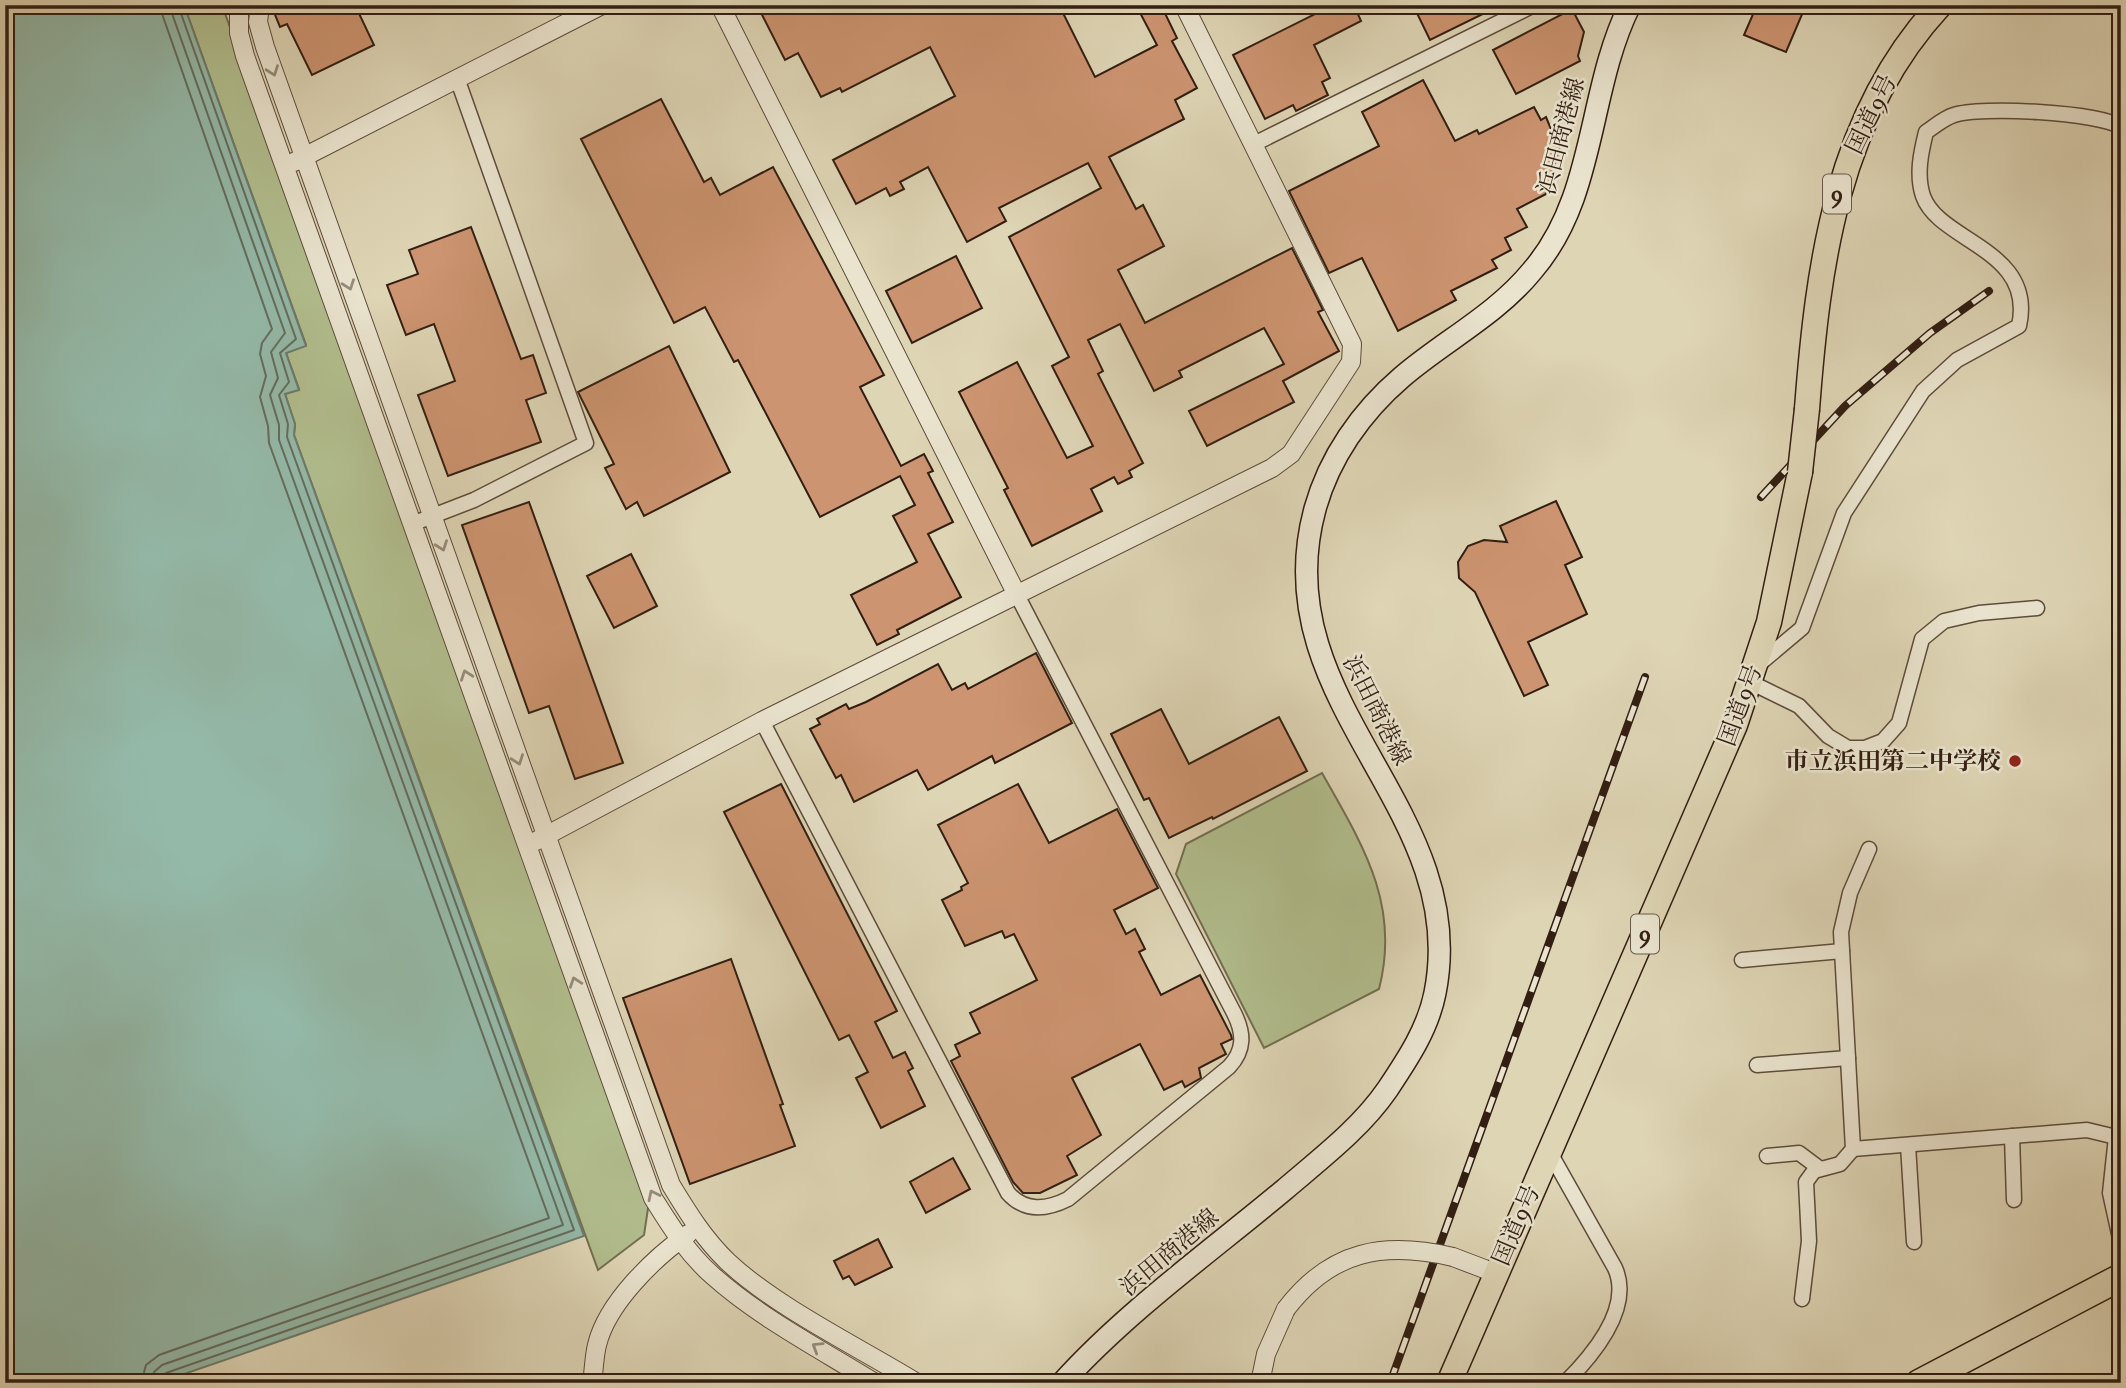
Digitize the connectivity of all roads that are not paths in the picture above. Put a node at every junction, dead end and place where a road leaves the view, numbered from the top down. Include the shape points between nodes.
1 (239, 5) edge
2 (260, 5) edge
3 (602, 5) edge
4 (720, 5) edge
5 (1184, 5) edge
6 (1534, 5) edge
7 (1630, 5) edge
8 (1940, 5) edge
9 (457, 78) junction
10 (2121, 127) edge
11 (1254, 144) junction
12 (304, 158) junction
13 (285, 167) junction
14 (432, 516) junction
15 (412, 524) junction
16 (1017, 596) junction
17 (2037, 608) dead end
18 (1752, 675) junction
19 (762, 722) junction
20 (545, 836) junction
21 (526, 845) junction
22 (1869, 849) dead end
23 (1842, 951) junction
24 (1742, 960) dead end
25 (1848, 1058) junction
26 (1757, 1065) dead end
27 (2119, 1133) edge
28 (2012, 1136) junction
29 (1908, 1144) junction
30 (1853, 1149) junction
31 (1549, 1150) junction
32 (1767, 1156) dead end
33 (1819, 1168) junction
34 (2014, 1200) dead end
35 (697, 1228) junction
36 (2118, 1237) edge
37 (679, 1240) junction
38 (1914, 1242) dead end
39 (1495, 1273) junction
40 (2121, 1280) edge
41 (1802, 1299) dead end
42 (592, 1383) edge
43 (875, 1383) edge
44 (918, 1383) edge
45 (1062, 1383) edge
46 (1261, 1383) edge
47 (1449, 1383) edge
48 (1565, 1383) edge
49 (1919, 1383) edge

1 - 13 street via 242,44
2 -> 12 street via 258,22 265,47
3 - 9 street
4 - 16 street
5 - 11 street
6 - 11 street
7 - 45 main road, 浜田商港線 via 1606,64 1581,179 1563,226 1534,270 1503,302 1400,378 1363,417 1331,463 1314,510 1307,556 1309,617 1322,661 1355,733 1416,839 1434,892 1439,946 1435,994 1416,1045 1383,1096 1324,1156 1128,1321
8 - 18 highway, 国道9号 / 9, bridge via 1879,92 1839,186 1818,286 1800,472 1783,561
9 - 12 street
9 - 14 street via 586,443 474,500
10 - 18 street via 2087,117 1988,109 1953,115 1926,132 1919,162 1923,196 1936,215 1999,261 2024,307 2020,326 1957,360 1923,391 1844,513 1802,628
11 - 16 street via 1352,344 1350,362 1291,454 1272,468
12 - 13 street
12 -> 14 street
13 - 15 street
14 - 15 street
14 -> 20 street
21 -> 15 street
16 - 19 street
16 - 19 street via 1234,1013 1242,1039 1237,1059 1229,1067 1068,1199 1035,1208 1008,1193
17 - 18 street via 1944,621 1922,639 1899,723 1883,741 1865,748 1847,748 1828,736 1799,706
18 - 31 highway, 国道9号 / 9 via 1735,725
19 - 20 street
20 - 21 street
20 - 35 street via 654,1144 671,1185
37 -> 21 street via 653,1198 633,1148
22 - 23 street via 1843,914
23 - 24 street
23 - 25 street
25 - 26 street
25 - 30 street
27 - 28 street via 2087,1130
27 - 36 street via 2110,1193
28 - 29 street
28 - 34 street
29 - 30 street
29 - 38 street
30 - 33 street via 1840,1164
31 - 39 highway, 国道9号 / 9
31 - 48 street via 1621,1284 1612,1320
32 - 33 street via 1799,1153
33 - 41 street via 1806,1182 1809,1241
35 - 37 street
35 - 44 street via 729,1263 769,1293
37 - 42 street via 618,1301 597,1343
43 -> 37 street via 746,1303 710,1274
39 - 46 street, bridge via 1453,1257 1398,1250 1353,1255 1318,1274 1286,1309 1266,1354
39 - 47 highway, 国道9号 / 9
40 - 49 highway

